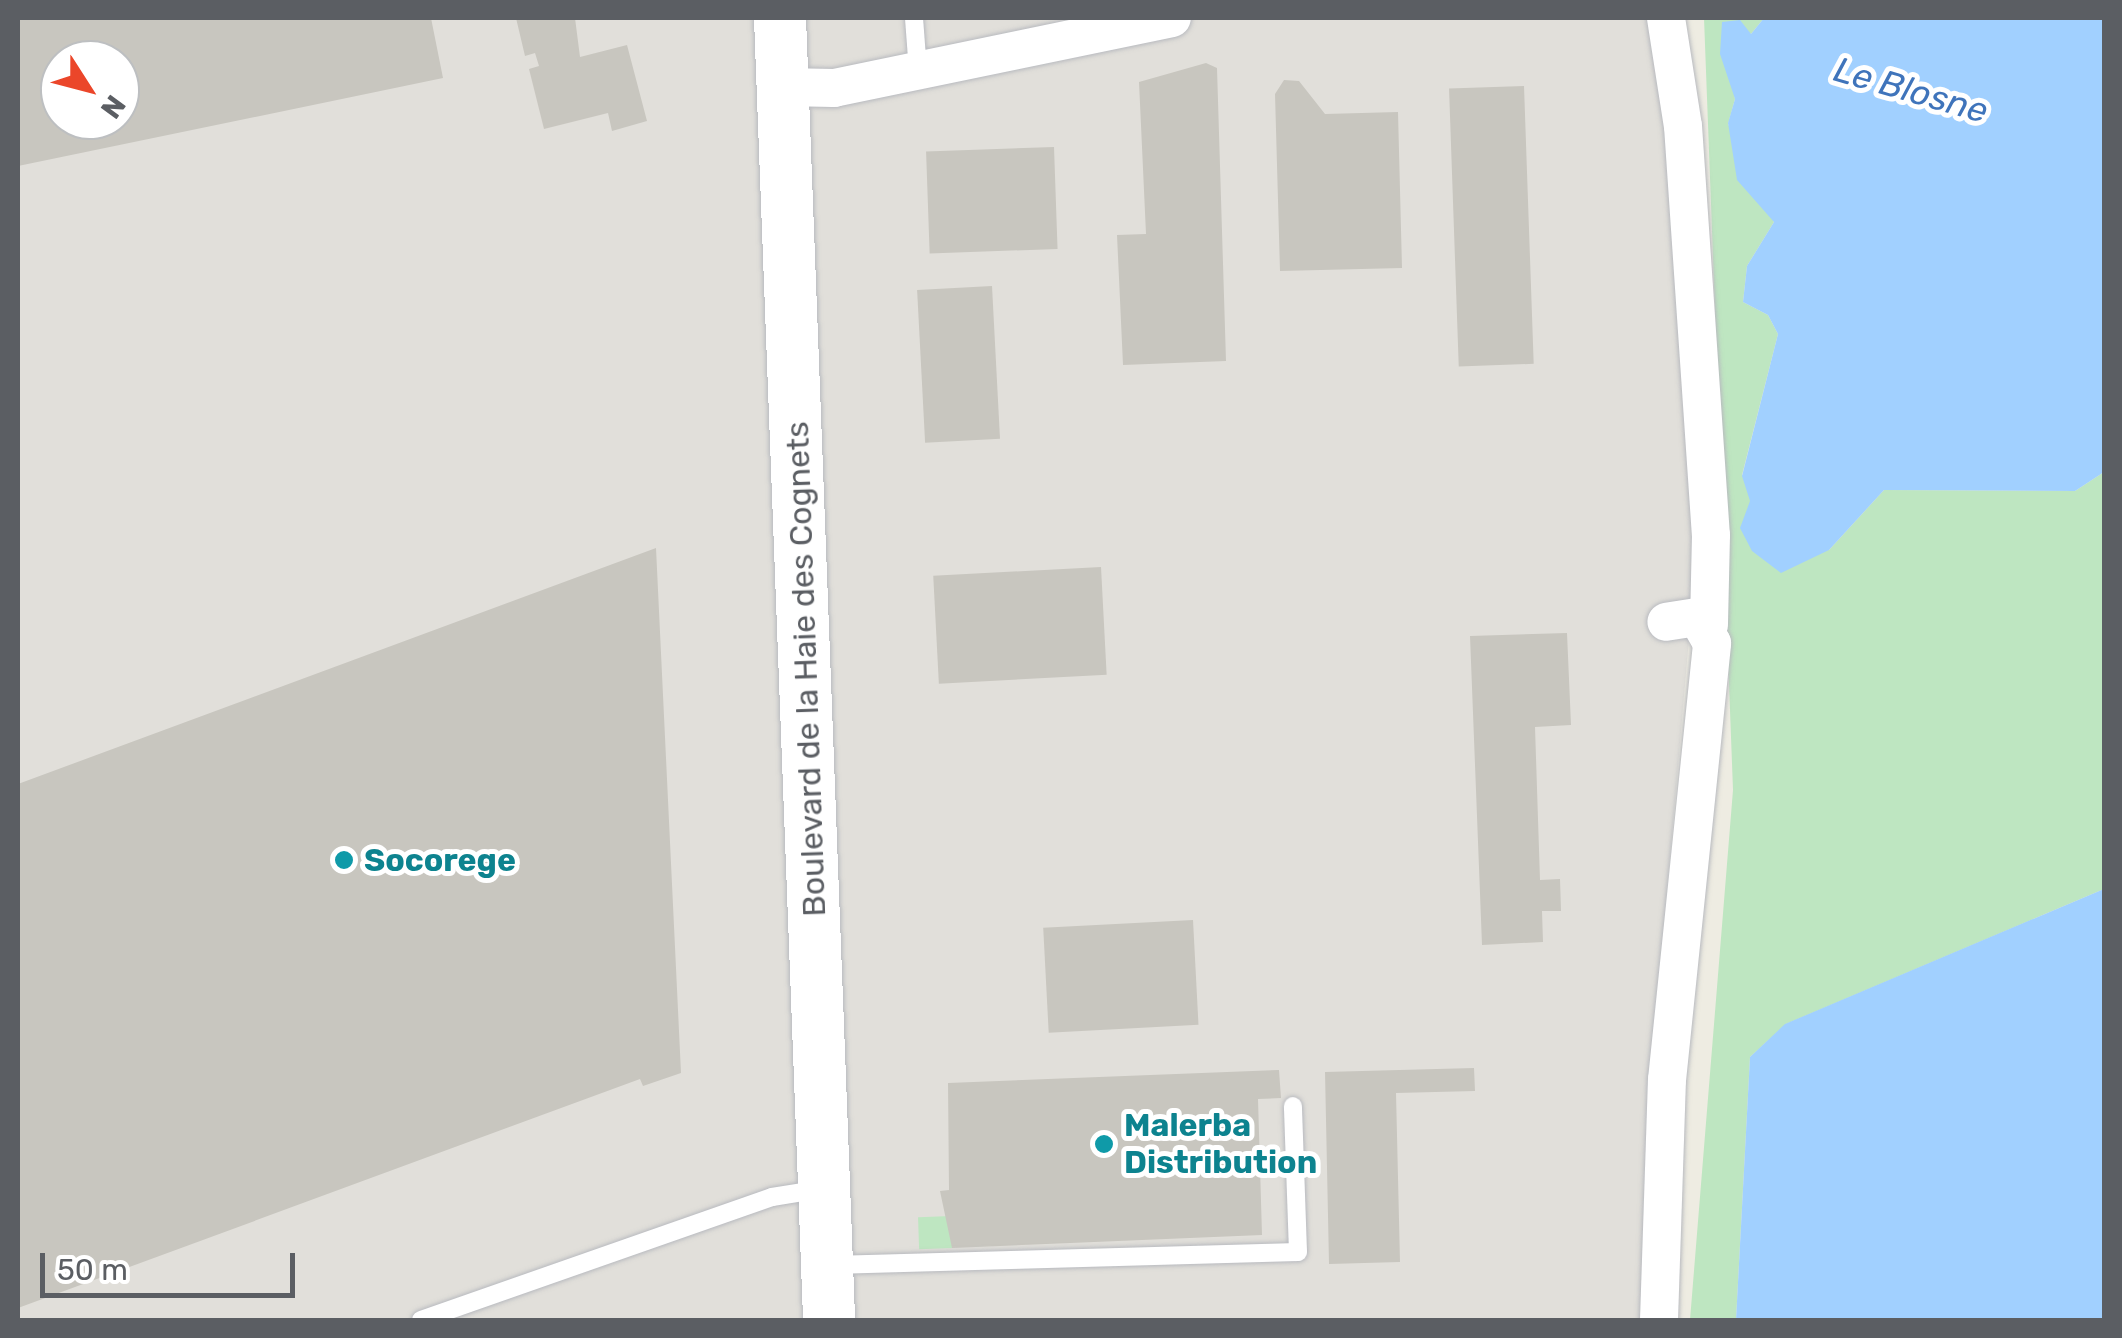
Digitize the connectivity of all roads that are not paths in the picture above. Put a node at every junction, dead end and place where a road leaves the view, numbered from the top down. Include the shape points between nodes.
1 (780, 18) edge
2 (914, 18) edge
3 (1172, 18) edge
4 (1666, 18) edge
5 (918, 71) junction
6 (783, 86) junction
7 (1666, 622) dead end
8 (1709, 625) junction
9 (1294, 1106) dead end
10 (822, 1189) junction
11 (827, 1266) junction
12 (421, 1320) edge
13 (828, 1320) edge
14 (1659, 1320) edge

1 - 6 main road, Boulevard de la Haie des Cognets
2 - 5 lane
3 - 5 street
4 - 8 street via 1684,126 1712,535
5 - 6 street via 834,88
6 - 10 main road, Boulevard de la Haie des Cognets
7 - 8 street
8 - 14 street via 1667,1080
9 - 11 lane via 1298,1252
10 - 11 main road, Boulevard de la Haie des Cognets
10 - 12 lane via 772,1197
11 - 13 main road, Boulevard de la Haie des Cognets

